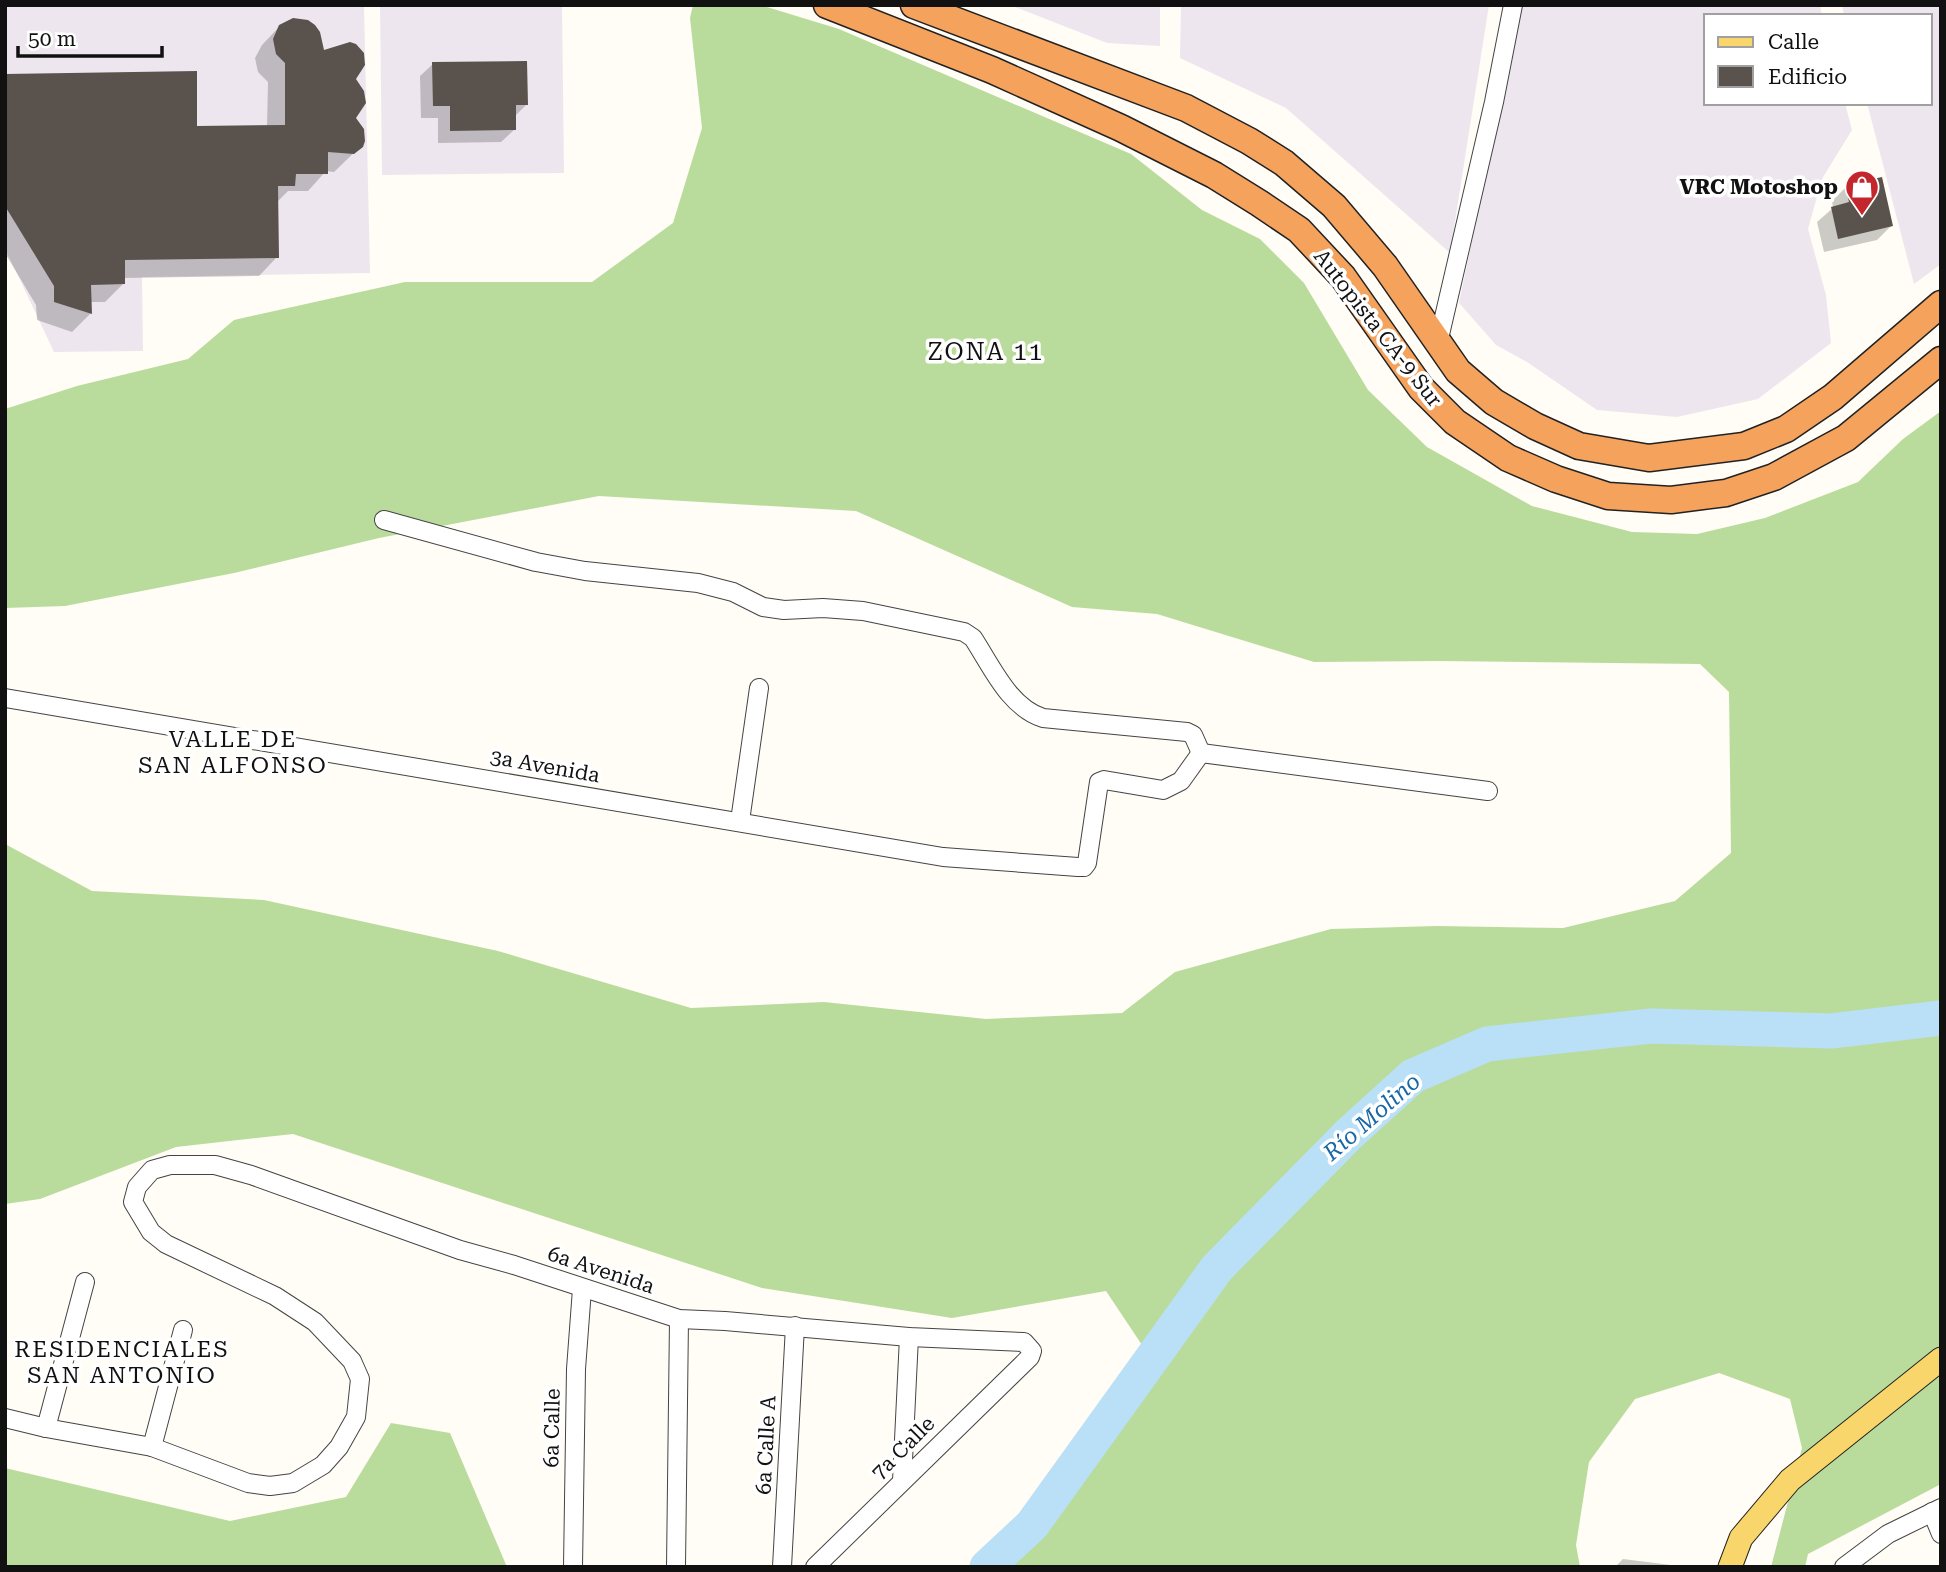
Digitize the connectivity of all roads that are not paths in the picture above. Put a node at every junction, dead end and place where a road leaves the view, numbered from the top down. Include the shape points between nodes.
1 (827, 5) edge
2 (914, 5) edge
3 (1513, 5) edge
4 (1147, 91) junction
5 (1121, 128) junction
6 (1941, 304) edge
7 (1438, 343) junction
8 (1941, 360) edge
9 (384, 520) dead end
10 (760, 688) dead end
11 (5, 698) edge
12 (1201, 753) junction
13 (1488, 791) dead end
14 (740, 821) junction
15 (85, 1282) dead end
16 (582, 1289) junction
17 (679, 1320) junction
18 (794, 1326) junction
19 (183, 1330) dead end
20 (909, 1337) junction
21 (1941, 1359) edge
22 (1022, 1363) joint
23 (5, 1418) edge
24 (46, 1428) junction
25 (152, 1447) junction
26 (902, 1481) junction
27 (1937, 1510) edge
28 (1941, 1534) edge
29 (573, 1567) edge
30 (676, 1567) edge
31 (782, 1567) edge
32 (816, 1567) edge
33 (1730, 1567) edge
34 (1844, 1567) edge

1 - 5 highway, Autopista CA-9 Sur via 992,70
2 - 4 highway, Autopista CA-9 Sur
3 - 7 street
4 - 5 highway
4 - 7 highway, Autopista CA-9 Sur via 1250,141 1334,206 1385,267
5 - 8 highway, Autopista CA-9 Sur via 1214,175 1298,230 1343,277 1421,388 1455,422 1507,458 1608,496 1671,500 1726,493 1774,477 1846,438
6 - 7 highway, Autopista CA-9 Sur via 1833,397 1786,429 1744,446 1649,458 1579,446 1535,426 1494,402 1458,370
9 - 12 street via 536,562 698,583 733,592 763,607 863,611 964,632 1029,713 1187,732
10 - 14 street
11 - 14 street, 3a Avenida
12 - 13 street
12 - 14 street, 3a Avenida via 1181,781 1163,790 1099,782 1084,867 943,857
15 - 24 street
16 - 17 street, 6a Avenida
16 - 25 street, 6a Avenida via 215,1165 170,1165 152,1170 137,1187 133,1202 151,1232 166,1244 275,1296 315,1322 340,1346 360,1378 356,1417 339,1447 323,1465 293,1483 248,1483
16 - 29 street, 6a Calle
17 - 18 street, 6a Avenida
17 - 30 street
18 - 20 street, 6a Avenida
18 - 31 street, 6a Calle A
19 - 25 street
20 - 22 street, 6a Avenida via 1024,1342 1032,1351
20 - 26 street
21 - 33 main road via 1790,1480 1741,1538
22 - 26 street, 7a Calle
23 - 24 street
24 - 25 street
26 - 32 street, 7a Calle
27 - 28 street
27 - 34 street via 1888,1534

